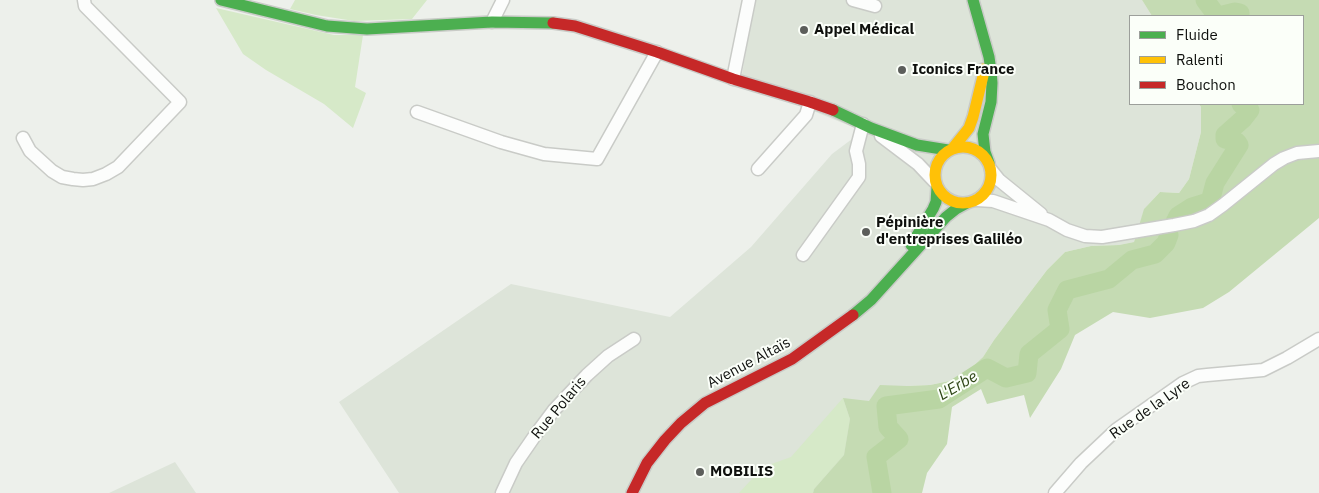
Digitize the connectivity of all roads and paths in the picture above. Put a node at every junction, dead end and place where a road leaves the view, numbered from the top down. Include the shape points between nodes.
1 (84, 0) edge
2 (220, 0) edge
3 (503, 0) edge
4 (749, 0) edge
5 (853, 0) edge
6 (974, 0) edge
7 (875, 6) dead end
8 (492, 22) junction
9 (983, 39) junction
10 (657, 52) junction
11 (733, 79) junction
12 (810, 102) junction
13 (417, 112) dead end
14 (867, 126) junction
15 (23, 138) dead end
16 (951, 149) junction
17 (1319, 152) edge
18 (990, 167) junction
19 (758, 168) dead end
20 (936, 184) junction
21 (972, 201) junction
22 (1049, 220) junction
23 (803, 256) dead end
24 (895, 274) junction
25 (634, 339) dead end
26 (1319, 339) edge
27 (502, 493) edge
28 (632, 493) edge
29 (1056, 493) edge

1 - 15 street via 85,6 180,102 118,167 93,178 73,179 52,172
2 - 8 street via 327,26 367,29
3 - 8 street
4 - 11 street
5 - 7 street
6 - 9 street
8 - 10 street via 548,22 575,26
9 - 16 street via 983,76 973,117 969,128
9 - 18 street via 992,83 983,134
10 - 11 street
10 - 13 street via 597,160 544,154
11 - 12 street
12 - 14 street
12 - 19 street via 806,116
14 - 16 street via 917,145
14 - 20 street via 918,164
14 - 23 street via 856,150 859,177
16 - 18 street via 974,148 983,154
16 - 20 street via 936,163
17 - 22 street via 1298,153 1284,158 1209,215 1194,221 1085,236
18 - 21 street via 988,187 984,194
18 - 22 street via 1000,180
20 - 21 street via 949,200 957,203
20 - 24 street, Avenue Altaïs via 933,209
21 - 22 street via 992,201
21 - 24 street, Avenue Altaïs via 946,217
24 - 28 street, Avenue Altaïs via 871,300 818,342 792,359 705,403 681,422 647,463
25 - 27 street, Rue Polaris via 608,356 554,410 516,463
26 - 29 street, Rue de la Lyre via 1263,370 1198,376 1183,383 1116,430 1081,463

